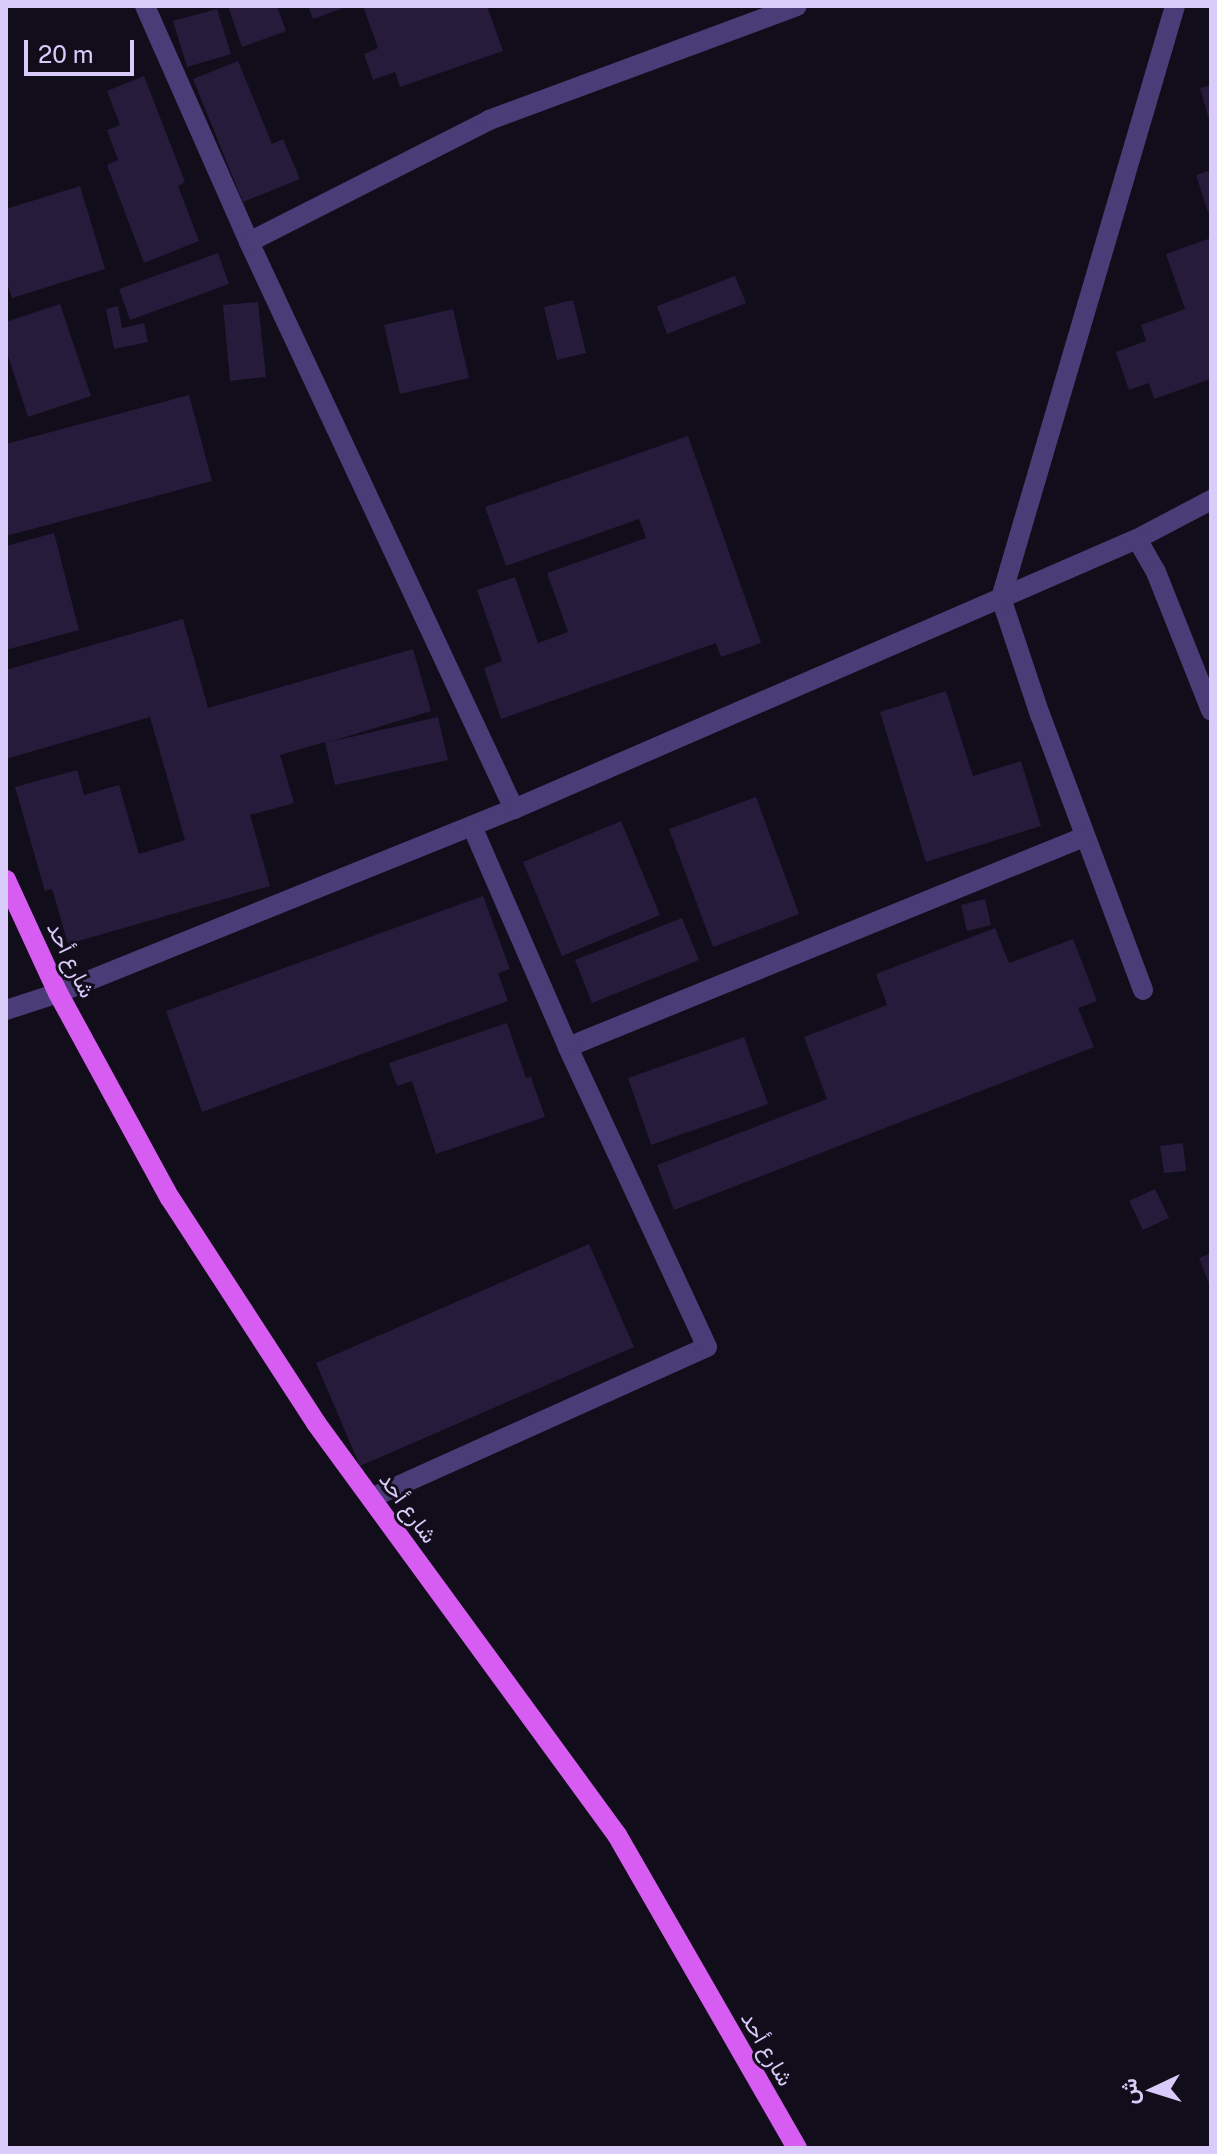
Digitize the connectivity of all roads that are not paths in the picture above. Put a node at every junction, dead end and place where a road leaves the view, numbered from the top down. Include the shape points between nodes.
1 (145, 6) edge
2 (1175, 6) edge
3 (791, 7) edge
4 (249, 242) junction
5 (1211, 500) edge
6 (1137, 539) junction
7 (1001, 598) junction
8 (1211, 710) edge
9 (514, 809) junction
10 (472, 826) junction
11 (1084, 837) junction
12 (6, 880) edge
13 (1143, 990) dead end
14 (58, 993) junction
15 (6, 1010) edge
16 (568, 1047) junction
17 (371, 1498) junction
18 (797, 2148) edge

1 - 4 street
2 - 7 street
3 - 4 street via 489,120
4 - 9 street
5 - 6 street
6 - 7 street
6 - 8 street via 1156,572
7 - 9 street
7 - 11 street
9 - 10 street
10 - 14 street
10 - 16 street
11 - 13 street
11 - 16 street
12 - 14 main road, شارع أحد
14 - 15 street
14 - 17 main road, شارع أحد via 170,1198
16 - 17 street via 707,1347
17 - 18 main road, شارع أحد via 617,1835

